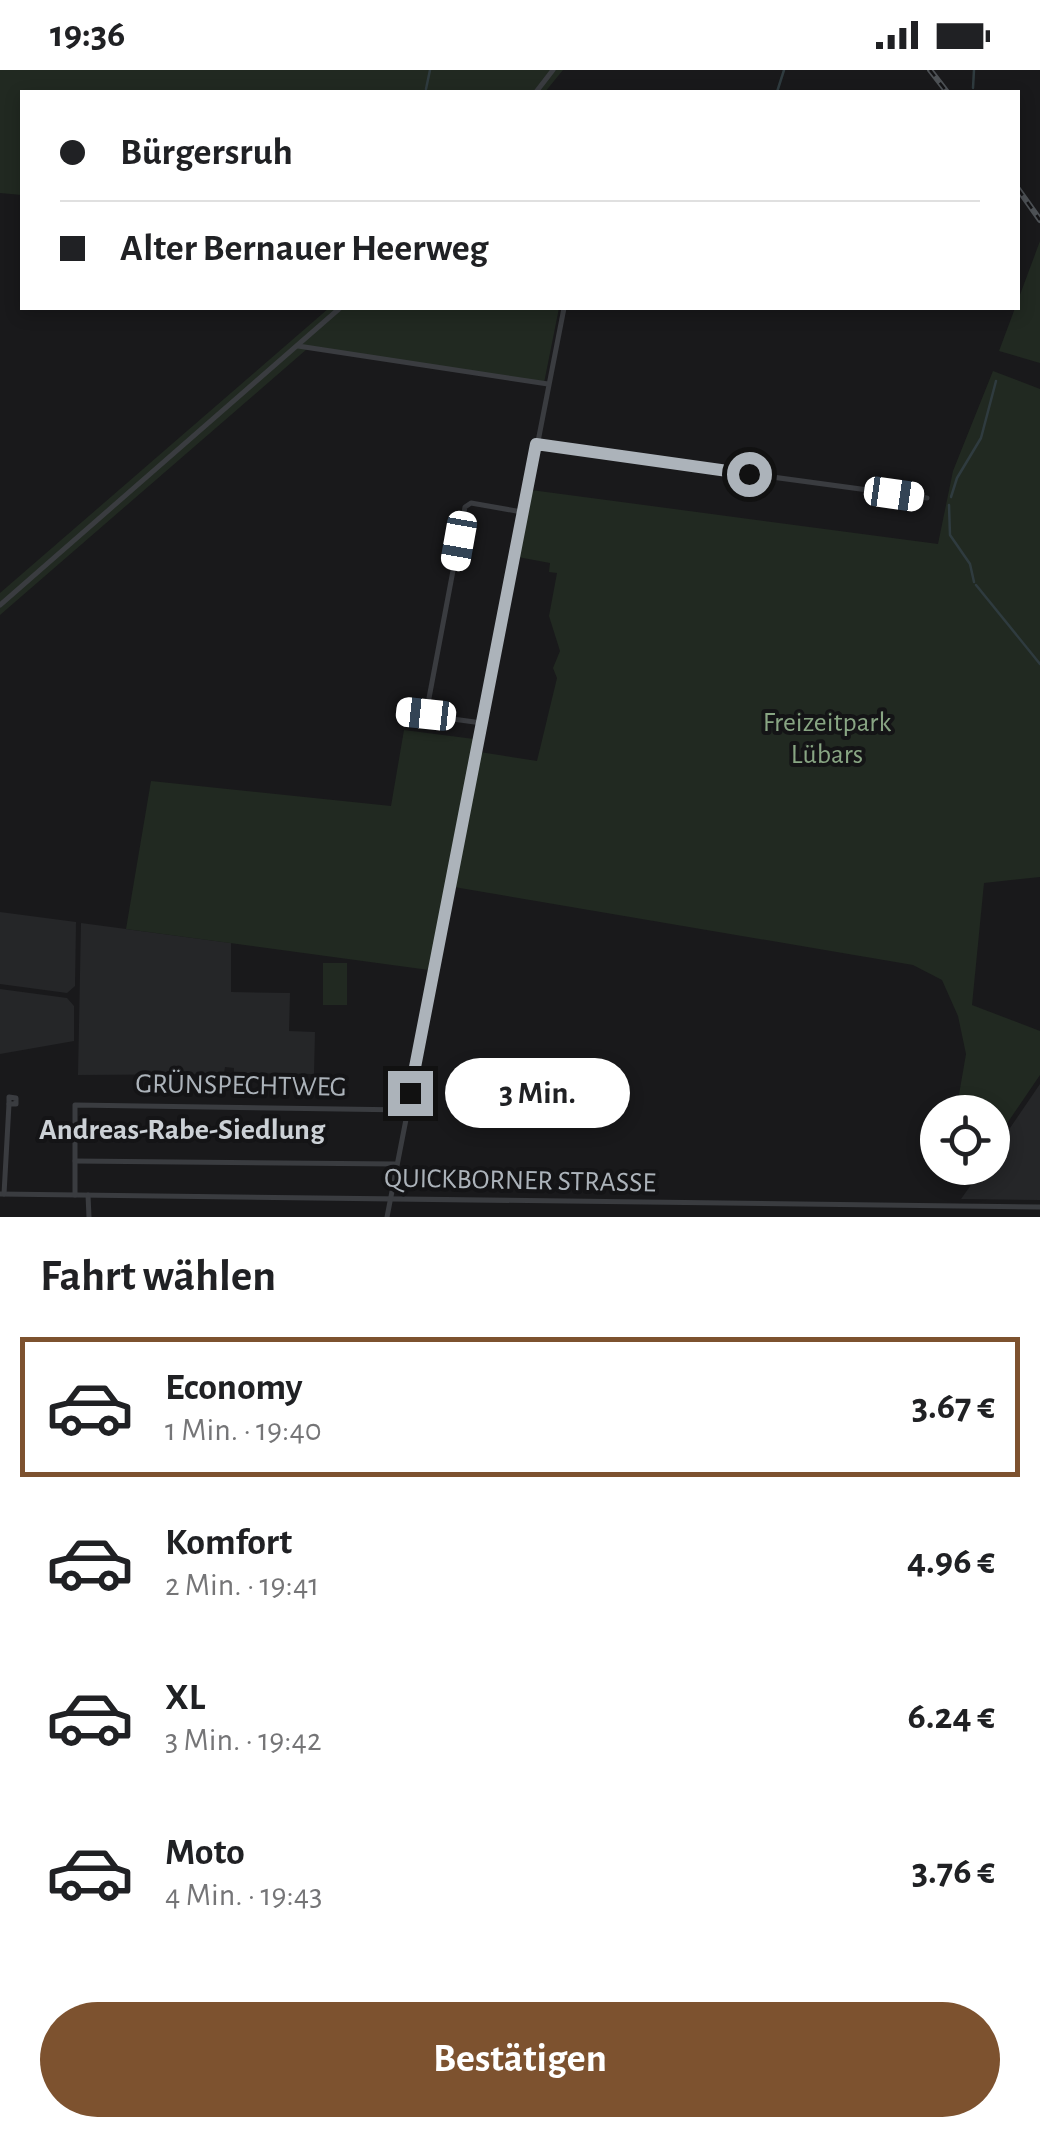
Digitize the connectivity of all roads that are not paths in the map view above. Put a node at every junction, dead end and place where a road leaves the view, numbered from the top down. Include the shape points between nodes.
1 (553, 70) edge
2 (538, 90) edge
3 (338, 310) edge
4 (564, 310) edge
5 (298, 346) junction
6 (548, 384) junction
7 (536, 444) junction
8 (927, 498) dead end
9 (522, 512) junction
10 (0, 605) edge
11 (400, 712) dead end
12 (426, 714) junction
13 (482, 723) junction
14 (9, 1104) dead end
15 (407, 1110) junction
16 (75, 1162) junction
17 (398, 1164) junction
18 (2, 1194) edge
19 (74, 1195) junction
20 (88, 1195) junction
21 (391, 1200) junction
22 (970, 1207) junction
23 (1040, 1208) edge
24 (968, 1216) edge
25 (88, 1217) edge
26 (387, 1217) edge

1 - 2 street
3 - 5 street
4 - 6 street
5 - 6 street
5 - 10 street
6 - 7 street
7 - 8 street
7 - 9 street
9 - 12 street via 465,507
9 - 13 street
11 - 12 street
12 - 13 street
13 - 15 street
14 - 18 street
15 - 16 street, GRÜNSPECHTWEG via 75,1104
15 - 17 street
16 - 17 street
16 - 19 street
17 - 21 street
18 - 19 street, QUICKBORNER STRASSE
19 - 20 street, QUICKBORNER STRASSE
20 - 21 street, QUICKBORNER STRASSE
20 - 25 street
21 - 22 street, QUICKBORNER STRASSE
21 - 26 street
22 - 23 street, QUICKBORNER STRASSE
22 - 24 street

